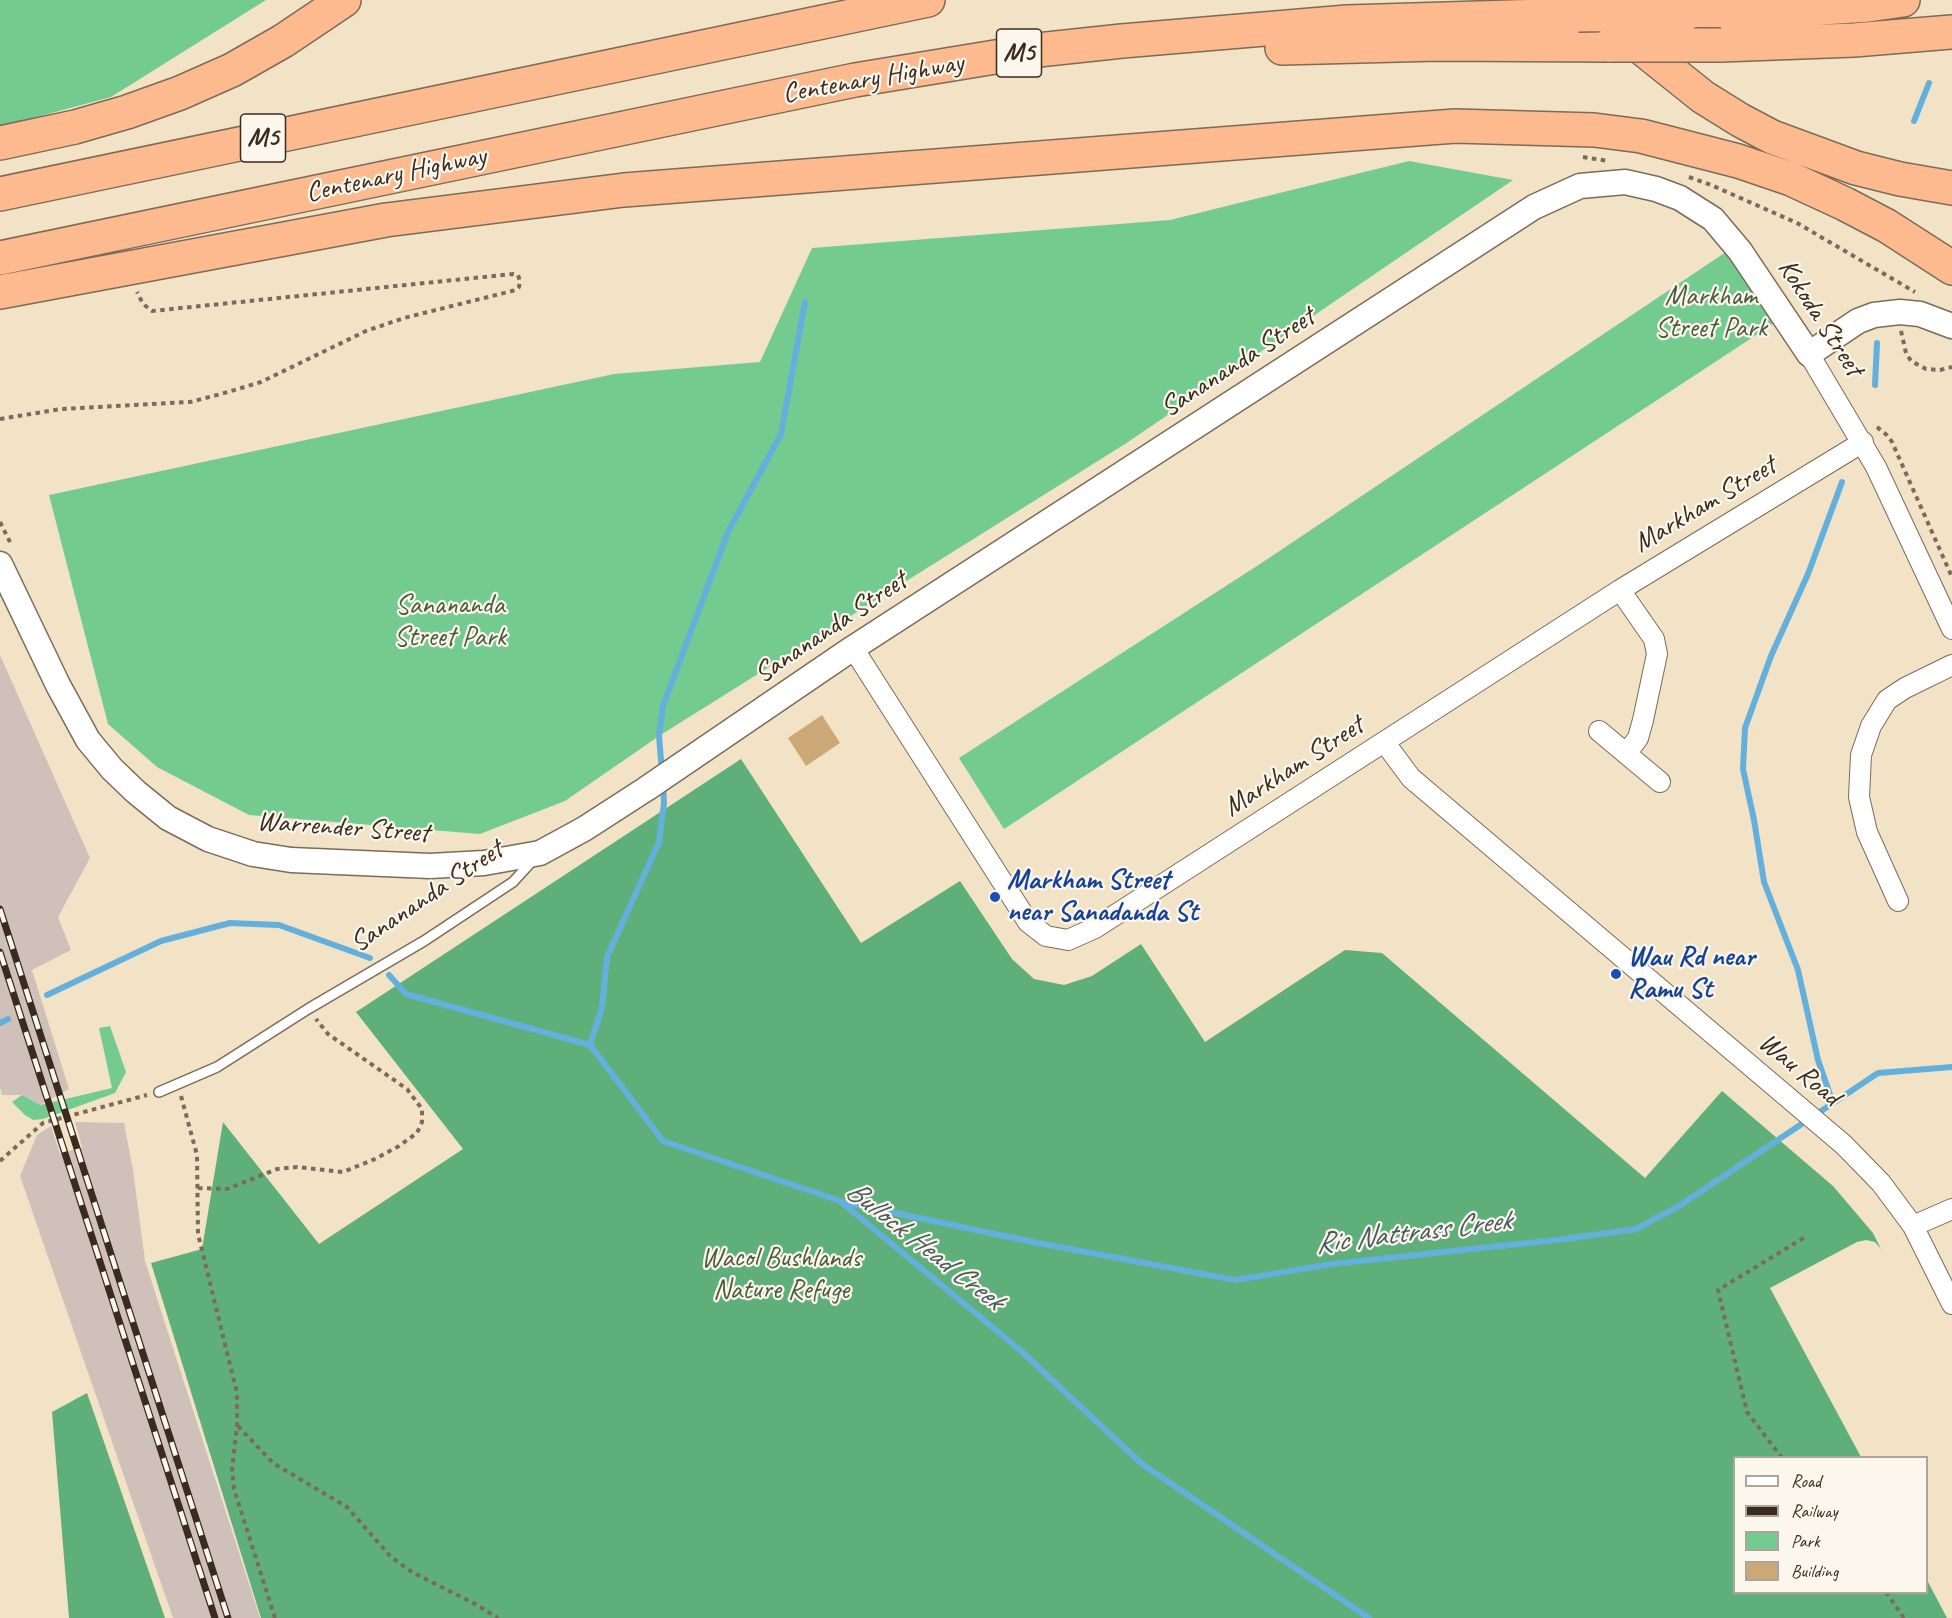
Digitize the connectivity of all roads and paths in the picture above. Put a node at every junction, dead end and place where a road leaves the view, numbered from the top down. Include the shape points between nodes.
1 (344, 0) edge
2 (928, 0) edge
3 (1903, 0) edge
4 (1584, 7) edge
5 (1952, 32) edge
6 (1184, 35) junction
7 (0, 143) edge
8 (1576, 156) dead end
9 (1618, 162) dead end
10 (1686, 176) dead end
11 (1952, 188) edge
12 (0, 194) edge
13 (1534, 207) joint
14 (0, 258) edge
15 (1952, 268) edge
16 (1899, 283) dead end
17 (135, 289) dead end
18 (0, 292) edge
19 (1952, 312) edge
20 (1900, 325) dead end
21 (1952, 326) edge
22 (1804, 347) junction
23 (1952, 368) edge
24 (0, 419) edge
25 (1873, 423) dead end
26 (1863, 442) junction
27 (0, 564) edge
28 (1952, 577) edge
29 (1620, 590) junction
30 (1952, 629) edge
31 (853, 648) junction
32 (1952, 665) edge
33 (1599, 731) dead end
34 (1385, 743) junction
35 (1626, 754) junction
36 (1660, 782) dead end
37 (540, 853) junction
38 (1898, 901) dead end
39 (308, 1009) junction
40 (177, 1084) junction
41 (159, 1092) joint
42 (0, 1161) edge
43 (198, 1188) junction
44 (1952, 1209) edge
45 (1913, 1226) junction
46 (1805, 1237) dead end
47 (1952, 1304) edge
48 (237, 1426) junction
49 (1780, 1456) edge
50 (1887, 1594) edge
51 (275, 1618) edge
52 (498, 1618) edge
53 (1904, 1618) edge

1 - 7 highway via 283,41 180,93 85,124
2 - 12 highway, M5
3 - 4 highway, Centenary Highway / M5, bridge via 1791,10 1688,13
4 - 6 highway, Centenary Highway / M5
4 - 11 highway via 1704,97 1772,137 1856,168
5 - 6 highway, bridge via 1721,45 1437,44 1223,50
6 - 14 highway, Centenary Highway / M5 via 1038,50 855,80
8 - 9 path
10 - 16 path via 1797,223
13 - 22 street, Kokoda Street via 1580,186 1625,182 1680,198 1713,219 1740,251
13 - 31 street, Sanananda Street
15 - 18 highway via 1845,204 1738,160 1641,136 1594,130 1455,126 624,190 386,220
17 - 24 path via 143,304 153,311 513,274 520,281 516,290 366,331 261,382 221,394 190,402 60,409
19 - 22 street via 1912,300 1872,303 1843,313
20 - 23 path via 1911,361 1926,369
21 - 22 street via 1920,314 1874,315
22 - 26 street, Kokoda Street
25 - 28 path via 1892,442
26 - 29 street, Markham Street
26 - 30 street, Kokoda Street
27 - 37 street, Warrender Street via 88,740 136,792 168,818 208,840 253,854 291,860 430,866 484,863
29 - 34 street, Markham Street
29 - 35 street via 1654,639 1657,654 1644,720 1638,738
31 - 34 street, Markham Street via 1028,922 1046,936 1068,940 1095,928
31 - 37 street, Sanananda Street via 646,789
32 - 38 street via 1887,700 1871,726 1861,755 1859,797 1867,832
33 - 35 street
34 - 45 street, Wau Road via 1411,778 1844,1145 1881,1183
35 - 36 street
37 - 39 lane, Sanananda Street via 513,882 424,941
39 - 40 lane, Sanananda Street via 217,1067
39 - 43 path via 328,1034 407,1089 422,1109 417,1133 375,1159 343,1172 277,1169 227,1189
40 - 41 lane, Sanananda Street
40 - 43 path via 197,1155
41 - 42 path via 43,1123
43 - 48 path via 198,1234 237,1393
44 - 45 street
45 - 47 street, Wau Road
46 - 49 path via 1718,1290 1747,1412
48 - 51 path via 234,1489
48 - 52 path via 273,1463 347,1507 391,1557
50 - 53 path

